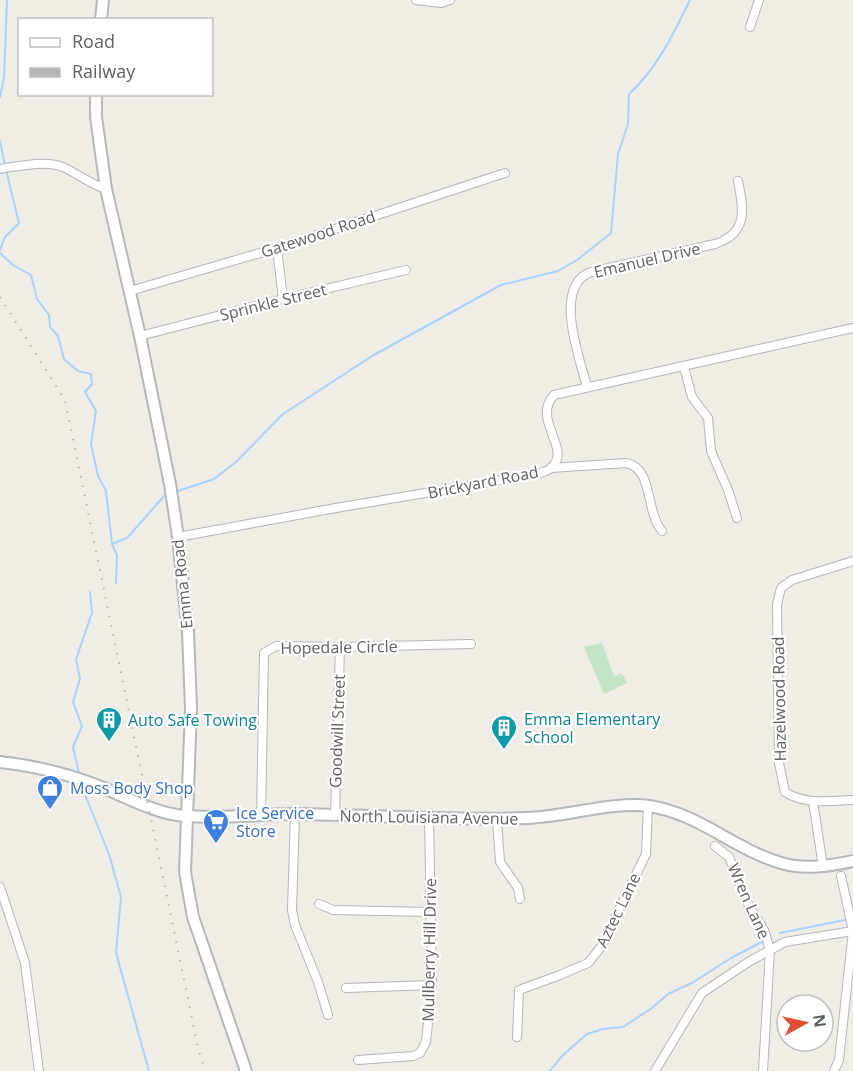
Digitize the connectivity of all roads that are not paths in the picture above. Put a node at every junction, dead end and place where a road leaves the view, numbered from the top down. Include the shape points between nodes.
1 (103, 0) edge
2 (416, 0) edge
3 (450, 0) edge
4 (759, 0) edge
5 (101, 18) edge
6 (750, 27) dead end
7 (96, 96) edge
8 (0, 169) edge
9 (505, 173) dead end
10 (738, 182) dead end
11 (106, 189) junction
12 (277, 248) junction
13 (406, 270) dead end
14 (130, 291) junction
15 (283, 298) junction
16 (853, 328) edge
17 (140, 336) junction
18 (684, 367) junction
19 (587, 387) junction
20 (551, 468) junction
21 (737, 518) dead end
22 (662, 531) dead end
23 (178, 537) junction
24 (853, 561) edge
25 (471, 644) dead end
26 (340, 647) junction
27 (0, 762) edge
28 (853, 800) edge
29 (813, 801) junction
30 (648, 806) junction
31 (295, 814) junction
32 (186, 816) junction
33 (261, 816) junction
34 (335, 816) junction
35 (429, 818) junction
36 (497, 819) junction
37 (715, 846) dead end
38 (853, 861) edge
39 (823, 867) junction
40 (841, 876) dead end
41 (0, 887) edge
42 (520, 899) dead end
43 (319, 904) dead end
44 (430, 912) junction
45 (853, 931) edge
46 (770, 950) junction
47 (432, 985) junction
48 (346, 988) dead end
49 (328, 1015) dead end
50 (517, 1037) dead end
51 (358, 1060) dead end
52 (39, 1071) edge
53 (246, 1071) edge
54 (655, 1071) edge
55 (762, 1071) edge
56 (834, 1071) edge

1 - 5 street
2 - 3 street
4 - 6 street
7 - 11 street, Emma Road
8 - 11 street via 49,164
9 - 12 street, Gatewood Road
10 - 19 street, Emanuel Drive via 741,218 738,230 728,239 580,278 570,311
11 - 14 street, Emma Road
12 - 14 street, Gatewood Road
12 - 15 street
13 - 15 street, Sprinkle Street
14 - 17 street, Emma Road
15 - 17 street, Sprinkle Street
16 - 18 street, Brickyard Road
17 - 23 street, Emma Road
18 - 19 street, Brickyard Road
18 - 21 street via 690,392 708,418 711,451
19 - 20 street, Brickyard Road via 554,395 549,401 546,417 558,450
20 - 22 street via 633,464 643,474 654,517
20 - 23 street, Brickyard Road via 538,474
23 - 32 street, Emma Road via 191,708
24 - 29 street, Hazelwood Road via 792,580 780,588 777,604 779,763 785,792 795,799
25 - 26 street, Hopedale Circle
26 - 33 street, Hopedale Circle via 276,646 264,653
26 - 34 street, Goodwill Street
27 - 32 street, North Louisiana Avenue via 80,779 143,806
28 - 29 street
29 - 39 street
30 - 36 street, North Louisiana Avenue
30 - 39 street, North Louisiana Avenue via 679,813 782,864
30 - 50 street, Aztec Lane via 646,854 601,947 588,963 519,990
31 - 33 street, North Louisiana Avenue
31 - 34 street, North Louisiana Avenue
31 - 49 street via 292,910
32 - 33 street, North Louisiana Avenue
32 - 53 street, Emma Road via 184,872 193,917
34 - 35 street, North Louisiana Avenue
35 - 36 street, North Louisiana Avenue
35 - 44 street, Mullberry Hill Drive
36 - 42 street via 500,862 518,888
37 - 46 street, Wren Lane via 729,858
38 - 39 street, North Louisiana Avenue
40 - 45 street
41 - 52 street via 25,963
43 - 44 street via 333,910
44 - 47 street, Mullberry Hill Drive
45 - 46 street via 785,942
45 - 56 street via 839,1060
46 - 54 street via 702,993
46 - 55 street, Wren Lane
47 - 48 street
47 - 51 street, Mullberry Hill Drive via 426,1042 420,1053

